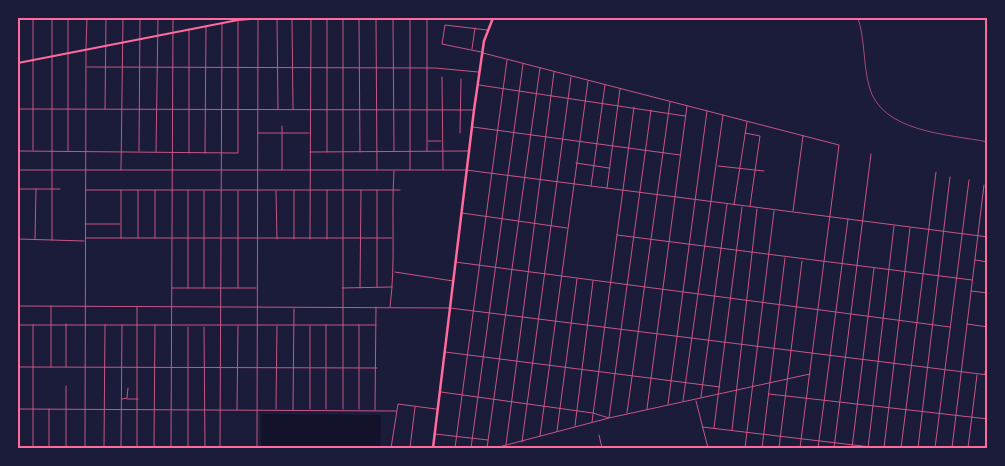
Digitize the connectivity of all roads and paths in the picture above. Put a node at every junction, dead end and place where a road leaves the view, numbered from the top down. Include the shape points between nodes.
1 (33, 18) edge
2 (52, 18) edge
3 (68, 18) edge
4 (88, 18) edge
5 (106, 18) edge
6 (123, 18) edge
7 (140, 18) edge
8 (158, 18) edge
9 (173, 18) edge
10 (260, 18) edge
11 (277, 18) edge
12 (292, 18) edge
13 (311, 18) edge
14 (327, 18) edge
15 (343, 18) edge
16 (359, 18) edge
17 (376, 18) edge
18 (393, 18) edge
19 (410, 18) edge
20 (427, 18) edge
21 (492, 19) edge
22 (238, 20) junction
23 (222, 23) junction
24 (206, 26) junction
25 (474, 28) junction
26 (189, 29) junction
27 (488, 30) junction
28 (173, 32) junction
29 (158, 35) junction
30 (140, 38) junction
31 (122, 42) junction
32 (18, 44) edge
33 (105, 46) junction
34 (86, 50) junction
35 (472, 50) junction
36 (482, 52) junction
37 (68, 53) junction
38 (51, 57) junction
39 (33, 60) junction
40 (507, 60) junction
41 (18, 62) edge
42 (523, 64) junction
43 (86, 67) junction
44 (105, 67) junction
45 (122, 67) junction
46 (140, 67) junction
47 (158, 67) junction
48 (172, 68) junction
49 (189, 68) junction
50 (205, 68) junction
51 (222, 68) junction
52 (238, 68) junction
53 (258, 68) junction
54 (278, 68) junction
55 (393, 68) junction
56 (410, 68) junction
57 (427, 68) junction
58 (540, 68) junction
59 (293, 69) junction
60 (310, 69) junction
61 (327, 69) junction
62 (343, 69) junction
63 (360, 69) junction
64 (376, 69) junction
65 (479, 72) junction
66 (554, 72) junction
67 (18, 74) edge
68 (572, 77) junction
69 (442, 78) dead end
70 (461, 79) dead end
71 (588, 81) junction
72 (478, 85) junction
73 (605, 85) junction
74 (503, 89) junction
75 (620, 89) junction
76 (519, 91) junction
77 (536, 93) junction
78 (551, 95) junction
79 (568, 98) junction
80 (585, 101) junction
81 (670, 102) junction
82 (602, 103) junction
83 (618, 105) junction
84 (687, 106) junction
85 (634, 107) junction
86 (18, 109) edge
87 (33, 109) junction
88 (51, 109) junction
89 (68, 109) junction
90 (86, 110) junction
91 (105, 110) junction
92 (122, 110) junction
93 (139, 110) junction
94 (157, 110) junction
95 (172, 110) junction
96 (189, 110) junction
97 (205, 110) junction
98 (221, 110) junction
99 (238, 110) junction
100 (257, 110) junction
101 (278, 110) junction
102 (293, 110) junction
103 (310, 110) junction
104 (327, 110) junction
105 (342, 110) junction
106 (360, 110) junction
107 (377, 110) junction
108 (393, 110) junction
109 (410, 110) junction
110 (427, 110) junction
111 (443, 110) junction
112 (460, 110) junction
113 (474, 110) junction
114 (651, 110) junction
115 (707, 111) junction
116 (668, 113) junction
117 (723, 115) junction
118 (686, 116) junction
119 (747, 121) junction
120 (282, 126) dead end
121 (472, 127) junction
122 (497, 130) junction
123 (310, 132) junction
124 (513, 132) junction
125 (257, 133) junction
126 (282, 133) junction
127 (460, 133) dead end
128 (745, 133) junction
129 (530, 135) junction
130 (803, 136) junction
131 (545, 137) junction
132 (562, 139) junction
133 (427, 141) junction
134 (443, 141) junction
135 (579, 141) junction
136 (596, 144) junction
137 (612, 146) junction
138 (628, 148) junction
139 (469, 150) junction
140 (646, 150) junction
141 (18, 151) edge
142 (33, 151) junction
143 (51, 151) junction
144 (68, 151) junction
145 (86, 151) junction
146 (394, 151) junction
147 (410, 151) junction
148 (427, 151) junction
149 (443, 151) junction
150 (121, 152) junction
151 (139, 152) junction
152 (156, 152) junction
153 (171, 152) junction
154 (310, 152) junction
155 (327, 152) junction
156 (342, 152) junction
157 (360, 152) junction
158 (377, 152) junction
159 (662, 152) junction
160 (189, 153) junction
161 (205, 153) junction
162 (221, 153) junction
163 (871, 154) dead end
164 (680, 155) junction
165 (576, 163) junction
166 (594, 166) junction
167 (717, 166) junction
168 (610, 168) junction
169 (740, 168) junction
170 (18, 170) edge
171 (51, 170) junction
172 (86, 170) junction
173 (121, 170) junction
174 (171, 170) junction
175 (282, 170) junction
176 (310, 170) junction
177 (342, 170) junction
178 (377, 170) junction
179 (394, 170) junction
180 (410, 170) junction
181 (443, 170) junction
182 (466, 170) junction
183 (755, 170) junction
184 (220, 171) junction
185 (257, 171) junction
186 (764, 172) dead end
187 (936, 172) dead end
188 (491, 174) junction
189 (507, 176) junction
190 (950, 176) dead end
191 (524, 178) junction
192 (540, 180) junction
193 (969, 180) dead end
194 (557, 182) junction
195 (574, 184) junction
196 (984, 185) dead end
197 (591, 187) junction
198 (18, 189) edge
199 (36, 189) junction
200 (60, 189) dead end
201 (377, 189) junction
202 (393, 189) junction
203 (607, 189) junction
204 (51, 190) junction
205 (85, 190) junction
206 (121, 190) junction
207 (138, 190) junction
208 (155, 190) junction
209 (171, 190) junction
210 (188, 190) junction
211 (204, 190) junction
212 (220, 190) junction
213 (238, 190) junction
214 (257, 190) junction
215 (276, 190) junction
216 (294, 190) junction
217 (310, 190) junction
218 (327, 190) junction
219 (342, 190) junction
220 (360, 190) junction
221 (400, 190) dead end
222 (623, 191) junction
223 (640, 193) junction
224 (657, 195) junction
225 (982, 196) junction
226 (988, 197) edge
227 (675, 198) junction
228 (694, 200) junction
229 (710, 202) junction
230 (726, 204) junction
231 (734, 205) junction
232 (742, 206) junction
233 (750, 207) junction
234 (758, 208) junction
235 (774, 210) junction
236 (793, 212) junction
237 (461, 213) junction
238 (830, 216) junction
239 (486, 217) junction
240 (502, 219) junction
241 (848, 219) junction
242 (518, 221) junction
243 (862, 221) junction
244 (534, 223) junction
245 (85, 224) junction
246 (121, 224) junction
247 (894, 225) junction
248 (551, 226) junction
249 (910, 227) junction
250 (568, 228) junction
251 (929, 230) junction
252 (944, 232) junction
253 (962, 234) junction
254 (617, 235) junction
255 (977, 236) junction
256 (633, 237) junction
257 (121, 238) junction
258 (138, 238) junction
259 (155, 238) junction
260 (392, 238) junction
261 (988, 238) edge
262 (18, 239) edge
263 (85, 239) junction
264 (171, 239) junction
265 (188, 239) junction
266 (204, 239) junction
267 (220, 239) junction
268 (238, 239) junction
269 (257, 239) junction
270 (326, 239) junction
271 (342, 239) junction
272 (361, 239) junction
273 (377, 239) junction
274 (35, 240) junction
275 (52, 240) junction
276 (277, 240) junction
277 (294, 240) junction
278 (310, 240) junction
279 (651, 240) junction
280 (669, 242) junction
281 (688, 245) junction
282 (704, 247) junction
283 (720, 249) junction
284 (737, 251) junction
285 (752, 253) junction
286 (768, 255) junction
287 (785, 258) junction
288 (802, 259) junction
289 (974, 260) junction
290 (455, 262) junction
291 (824, 262) junction
292 (988, 262) edge
293 (842, 264) junction
294 (479, 265) junction
295 (856, 266) junction
296 (495, 268) junction
297 (874, 268) junction
298 (512, 270) junction
299 (889, 270) junction
300 (395, 272) junction
301 (528, 272) junction
302 (905, 272) junction
303 (544, 274) junction
304 (923, 274) junction
305 (939, 276) junction
306 (561, 277) junction
307 (956, 278) junction
308 (577, 279) junction
309 (453, 280) junction
310 (972, 280) junction
311 (594, 281) junction
312 (610, 284) junction
313 (393, 286) junction
314 (627, 286) junction
315 (377, 287) junction
316 (171, 288) junction
317 (188, 288) junction
318 (204, 288) junction
319 (220, 288) junction
320 (238, 288) junction
321 (256, 288) junction
322 (342, 288) junction
323 (360, 288) junction
324 (644, 288) junction
325 (971, 290) junction
326 (662, 291) junction
327 (682, 293) junction
328 (988, 293) edge
329 (698, 295) junction
330 (714, 297) junction
331 (730, 300) junction
332 (747, 302) junction
333 (762, 304) junction
334 (18, 306) edge
335 (51, 306) junction
336 (85, 306) junction
337 (137, 306) junction
338 (779, 306) junction
339 (171, 307) junction
340 (220, 307) junction
341 (256, 307) junction
342 (294, 307) junction
343 (342, 307) junction
344 (376, 307) junction
345 (390, 307) junction
346 (450, 308) junction
347 (796, 308) junction
348 (818, 310) junction
349 (474, 312) junction
350 (835, 313) junction
351 (490, 314) junction
352 (850, 315) junction
353 (507, 316) junction
354 (868, 317) junction
355 (522, 318) junction
356 (884, 319) junction
357 (538, 320) junction
358 (899, 321) junction
359 (555, 322) junction
360 (918, 323) junction
361 (51, 324) junction
362 (66, 324) junction
363 (85, 324) junction
364 (376, 324) junction
365 (571, 324) junction
366 (966, 324) junction
367 (18, 325) edge
368 (33, 325) junction
369 (105, 325) junction
370 (122, 325) junction
371 (137, 325) junction
372 (154, 325) junction
373 (171, 325) junction
374 (204, 325) junction
375 (221, 325) junction
376 (238, 325) junction
377 (257, 325) junction
378 (277, 325) junction
379 (294, 325) junction
380 (310, 325) junction
381 (326, 325) junction
382 (342, 325) junction
383 (359, 325) junction
384 (933, 325) junction
385 (188, 326) junction
386 (587, 326) junction
387 (950, 327) junction
388 (988, 327) edge
389 (604, 328) junction
390 (620, 330) junction
391 (638, 333) junction
392 (657, 335) junction
393 (676, 337) junction
394 (692, 339) junction
395 (709, 341) junction
396 (725, 343) junction
397 (742, 345) junction
398 (757, 347) junction
399 (774, 349) junction
400 (988, 350) edge
401 (791, 351) junction
402 (445, 352) junction
403 (812, 354) junction
404 (467, 355) junction
405 (830, 356) junction
406 (484, 357) junction
407 (845, 358) junction
408 (500, 359) junction
409 (863, 360) junction
410 (516, 361) junction
411 (879, 362) junction
412 (532, 363) junction
413 (894, 364) junction
414 (549, 365) junction
415 (912, 366) junction
416 (18, 367) edge
417 (34, 367) junction
418 (51, 367) junction
419 (66, 367) junction
420 (86, 367) junction
421 (104, 367) junction
422 (122, 367) junction
423 (138, 367) junction
424 (205, 367) junction
425 (221, 367) junction
426 (238, 367) junction
427 (257, 367) junction
428 (276, 367) junction
429 (309, 367) junction
430 (326, 367) junction
431 (566, 367) junction
432 (155, 368) junction
433 (171, 368) junction
434 (188, 368) junction
435 (293, 368) junction
436 (343, 368) junction
437 (360, 368) junction
438 (376, 368) junction
439 (928, 368) junction
440 (582, 369) junction
441 (945, 370) junction
442 (599, 371) junction
443 (961, 372) junction
444 (614, 373) junction
445 (810, 374) junction
446 (977, 374) junction
447 (986, 375) edge
448 (632, 376) junction
449 (651, 378) junction
450 (788, 379) junction
451 (670, 381) junction
452 (770, 382) junction
453 (686, 383) junction
454 (703, 385) junction
455 (66, 386) dead end
456 (720, 387) junction
457 (752, 387) junction
458 (128, 388) dead end
459 (736, 390) junction
460 (440, 392) junction
461 (769, 394) junction
462 (462, 395) junction
463 (719, 395) junction
464 (786, 396) junction
465 (478, 397) junction
466 (701, 398) junction
467 (806, 398) junction
468 (122, 399) junction
469 (127, 399) junction
470 (138, 399) junction
471 (495, 399) junction
472 (696, 400) junction
473 (824, 400) junction
474 (511, 402) junction
475 (683, 402) junction
476 (840, 402) junction
477 (527, 404) junction
478 (668, 404) junction
479 (856, 404) junction
480 (415, 406) junction
481 (544, 406) junction
482 (873, 406) junction
483 (560, 408) junction
484 (888, 408) junction
485 (18, 409) edge
486 (33, 409) junction
487 (49, 409) junction
488 (343, 409) junction
489 (66, 410) junction
490 (85, 410) junction
491 (105, 410) junction
492 (121, 410) junction
493 (137, 410) junction
494 (154, 410) junction
495 (170, 410) junction
496 (188, 410) junction
497 (205, 410) junction
498 (221, 410) junction
499 (238, 410) junction
500 (257, 410) junction
501 (276, 410) junction
502 (293, 410) junction
503 (310, 410) junction
504 (326, 410) junction
505 (359, 410) junction
506 (376, 410) junction
507 (438, 410) junction
508 (647, 410) junction
509 (907, 410) junction
510 (396, 411) junction
511 (577, 411) junction
512 (922, 412) junction
513 (593, 413) junction
514 (627, 414) junction
515 (940, 414) junction
516 (956, 416) junction
517 (972, 417) junction
518 (609, 418) junction
519 (988, 419) edge
520 (592, 422) junction
521 (575, 427) junction
522 (702, 427) junction
523 (714, 428) junction
524 (988, 428) edge
525 (732, 430) junction
526 (557, 432) junction
527 (747, 432) junction
528 (435, 434) junction
529 (764, 434) junction
530 (599, 435) dead end
531 (457, 436) junction
532 (780, 436) junction
533 (540, 437) junction
534 (473, 438) junction
535 (801, 439) junction
536 (488, 440) junction
537 (522, 442) junction
538 (819, 442) junction
539 (834, 443) junction
540 (852, 445) junction
541 (506, 446) junction
542 (33, 448) edge
543 (49, 448) edge
544 (66, 448) edge
545 (85, 448) edge
546 (104, 448) edge
547 (121, 448) edge
548 (137, 448) edge
549 (154, 448) edge
550 (171, 448) edge
551 (188, 448) edge
552 (205, 448) edge
553 (220, 448) edge
554 (257, 448) edge
555 (391, 448) edge
556 (410, 448) edge
557 (433, 448) edge
558 (455, 448) edge
559 (471, 448) edge
560 (487, 448) edge
561 (494, 448) edge
562 (602, 448) edge
563 (708, 448) edge
564 (745, 448) edge
565 (762, 448) edge
566 (779, 448) edge
567 (800, 448) edge
568 (818, 448) edge
569 (834, 448) edge
570 (852, 448) edge
571 (869, 448) edge
572 (879, 448) edge
573 (884, 448) edge
574 (902, 448) edge
575 (918, 448) edge
576 (935, 448) edge
577 (952, 448) edge
578 (968, 448) edge
579 (985, 448) edge

1 - 39 street
2 - 38 street
3 - 37 street
4 - 34 street
5 - 33 street
6 - 31 street
7 - 30 street
8 - 29 street
9 - 28 street
10 - 22 main road
10 - 53 street
11 - 54 street
12 - 59 street
13 - 60 street
14 - 61 street
15 - 62 street
16 - 63 street
17 - 64 street
18 - 55 street
19 - 56 street
20 - 57 street
21 - 27 highway
22 - 23 main road
22 - 52 street
23 - 24 main road
23 - 51 street
24 - 26 main road
24 - 50 street
25 - 27 street
25 - 35 street
25 - 35 street via 445,25 442,44
26 - 28 main road
26 - 49 street
27 - 36 highway
28 - 29 main road
28 - 48 street
29 - 30 main road
29 - 47 street
30 - 31 main road
30 - 46 street
31 - 33 main road
31 - 45 street
32 - 41 street
33 - 34 main road
33 - 44 street
34 - 37 main road
34 - 43 street
35 - 36 street
36 - 40 street
36 - 65 highway
37 - 38 main road
37 - 89 street
38 - 39 main road
38 - 88 street
39 - 41 main road
39 - 87 street
40 - 42 street
40 - 74 street
41 - 67 street
42 - 58 street
42 - 76 street
43 - 44 street
43 - 90 street
44 - 45 street
44 - 91 street
45 - 46 street
45 - 92 street
46 - 47 street
46 - 93 street
47 - 48 street
47 - 94 street
48 - 49 street
48 - 95 street
49 - 50 street
49 - 96 street
50 - 51 street
50 - 97 street
51 - 52 street
51 - 98 street
52 - 53 street
52 - 99 street
53 - 54 street
53 - 100 street
54 - 59 street
54 - 101 street
55 - 56 street
55 - 64 street
55 - 108 street
56 - 57 street
56 - 109 street
57 - 65 street
57 - 110 street
58 - 66 street
58 - 77 street
59 - 60 street
59 - 102 street
60 - 61 street
60 - 103 street
61 - 62 street
61 - 104 street
62 - 63 street
62 - 105 street
63 - 64 street
63 - 106 street
64 - 107 street
65 - 72 highway
66 - 68 street
66 - 78 street
68 - 71 street
68 - 79 street
69 - 111 street
70 - 112 street
71 - 73 street
71 - 80 street
72 - 74 street
72 - 113 highway
73 - 75 street
73 - 82 street
74 - 76 street
74 - 122 street
75 - 81 street
75 - 83 street
76 - 77 street
76 - 124 street
77 - 78 street
77 - 129 street
78 - 79 street
78 - 131 street
79 - 80 street
79 - 132 street
80 - 82 street
80 - 135 street
81 - 84 street
81 - 116 street
82 - 83 street
82 - 136 street
83 - 85 street
83 - 137 street
84 - 115 street
84 - 118 street
85 - 114 street
85 - 138 street
86 - 87 street
87 - 88 street
87 - 142 street
88 - 89 street
88 - 143 street
89 - 90 street
89 - 144 street
90 - 91 street
90 - 145 street
91 - 92 street
92 - 93 street
92 - 150 street
93 - 94 street
93 - 151 street
94 - 95 street
94 - 152 street
95 - 96 street
95 - 153 street
96 - 97 street
96 - 160 street
97 - 98 street
97 - 161 street
98 - 99 street
98 - 162 street
99 - 100 street
99 - 162 street via 238,153
100 - 101 street
100 - 125 street
101 - 102 street
102 - 103 street
103 - 104 street
103 - 123 street
104 - 105 street
104 - 155 street
105 - 106 street
105 - 156 street
106 - 107 street
106 - 157 street
107 - 108 street
107 - 158 street
108 - 109 street
108 - 146 street
109 - 110 street
109 - 147 street
110 - 111 street
110 - 133 street
111 - 112 street
111 - 134 street
112 - 113 street
112 - 127 street
113 - 121 highway
114 - 116 street
114 - 140 street
115 - 117 street
115 - 228 street
116 - 118 street
116 - 159 street
117 - 119 street
117 - 167 street
118 - 164 street
119 - 128 street
119 - 130 street
120 - 126 street
121 - 122 street
121 - 139 highway
122 - 124 street
122 - 188 street
123 - 126 street
123 - 154 street
124 - 129 street
124 - 189 street
125 - 126 street
125 - 185 street
126 - 175 street
128 - 169 street
128 - 183 street via 760,136
129 - 131 street
129 - 191 street
130 - 236 street
130 - 238 street via 839,145
131 - 132 street
131 - 192 street
132 - 135 street
132 - 194 street
133 - 134 street
133 - 148 street
134 - 149 street
135 - 136 street
135 - 165 street
136 - 137 street
136 - 166 street
137 - 138 street
137 - 168 street
138 - 140 street
138 - 222 street
139 - 149 street
139 - 182 highway
140 - 159 street
140 - 223 street
141 - 142 street
142 - 143 street
143 - 144 street
143 - 171 street
144 - 145 street
145 - 150 street
145 - 172 street
146 - 147 street
146 - 158 street
147 - 148 street
147 - 180 street
148 - 149 street
149 - 181 street
150 - 151 street
150 - 173 street
151 - 152 street
152 - 153 street
153 - 160 street
153 - 174 street
154 - 155 street
154 - 176 street
155 - 156 street
156 - 157 street
156 - 177 street
157 - 158 street
158 - 178 street
159 - 164 street
159 - 224 street
160 - 161 street
161 - 162 street
162 - 184 street
163 - 243 street
164 - 227 street
165 - 166 street
165 - 195 street
166 - 168 street
166 - 197 street
167 - 169 street
167 - 229 street
168 - 203 street
169 - 183 street
169 - 231 street
170 - 171 street
171 - 172 street
171 - 204 street
172 - 173 street
172 - 205 street
173 - 174 street
174 - 184 street
174 - 209 street
175 - 176 street
175 - 185 street
176 - 177 street
176 - 217 street
177 - 178 street
177 - 219 street
178 - 179 street
179 - 180 street
179 - 202 street
180 - 181 street
181 - 182 street
182 - 188 street
182 - 237 highway
183 - 186 street
183 - 233 street
184 - 185 street
184 - 212 street
185 - 214 street
187 - 251 street
188 - 189 street
188 - 239 street
189 - 191 street
189 - 240 street
190 - 252 street
191 - 192 street
191 - 242 street
192 - 194 street
192 - 244 street
193 - 253 street
194 - 195 street
194 - 248 street
195 - 197 street
195 - 250 street
196 - 225 street
197 - 203 street
198 - 199 street
198 - 262 street
199 - 204 street
199 - 274 street
200 - 204 street
201 - 202 street
201 - 220 street
201 - 273 street
202 - 221 street
202 - 260 street
203 - 222 street
204 - 275 street
205 - 206 street
205 - 245 street
206 - 207 street
206 - 246 street
207 - 208 street
207 - 258 street
208 - 209 street
208 - 259 street
209 - 210 street
209 - 264 street
210 - 211 street
210 - 265 street
211 - 212 street
211 - 266 street
212 - 213 street
212 - 267 street
213 - 214 street
213 - 268 street
214 - 215 street
214 - 269 street
215 - 216 street
215 - 276 street
216 - 217 street
216 - 277 street
217 - 218 street
217 - 278 street
218 - 219 street
218 - 270 street
219 - 220 street
219 - 271 street
220 - 272 street
222 - 223 street
222 - 254 street
223 - 224 street
223 - 256 street
224 - 227 street
224 - 279 street
225 - 226 street
225 - 255 street
227 - 228 street
227 - 280 street
228 - 229 street
228 - 281 street
229 - 230 street
229 - 282 street
230 - 231 street
230 - 283 street
231 - 232 street
232 - 233 street
232 - 284 street
233 - 234 street
234 - 235 street
234 - 285 street
235 - 236 street
235 - 286 street
236 - 238 street
237 - 239 street
237 - 290 highway
238 - 241 street
238 - 291 street
239 - 240 street
239 - 294 street
240 - 242 street
240 - 296 street
241 - 243 street
241 - 293 street
242 - 244 street
242 - 298 street
243 - 247 street
243 - 295 street
244 - 248 street
244 - 301 street
245 - 246 street
245 - 263 street
246 - 257 street
247 - 249 street
247 - 299 street
248 - 250 street
248 - 303 street
249 - 251 street
249 - 302 street
250 - 306 street
251 - 252 street
251 - 304 street
252 - 253 street
252 - 305 street
253 - 255 street
253 - 307 street
254 - 256 street
254 - 312 street
255 - 261 street
255 - 289 street
256 - 279 street
256 - 314 street
257 - 258 street
257 - 263 street
258 - 259 street
259 - 264 street
260 - 273 street
260 - 300 street
262 - 274 street
263 - 275 street
263 - 336 street
264 - 265 street
264 - 316 street
265 - 266 street
265 - 317 street
266 - 267 street
266 - 318 street
267 - 268 street
267 - 319 street
268 - 269 street
268 - 320 street
269 - 276 street
269 - 321 street
270 - 271 street
270 - 278 street
271 - 272 street
271 - 322 street
272 - 273 street
272 - 323 street
273 - 315 street
274 - 275 street
276 - 277 street
277 - 278 street
279 - 280 street
279 - 324 street
280 - 281 street
280 - 326 street
281 - 282 street
281 - 327 street
282 - 283 street
282 - 329 street
283 - 284 street
283 - 330 street
284 - 285 street
284 - 331 street
285 - 286 street
285 - 332 street
286 - 287 street
286 - 333 street
287 - 288 street
287 - 338 street
288 - 291 street
288 - 347 street
289 - 292 street
289 - 310 street
290 - 294 street
290 - 309 highway
291 - 293 street
291 - 348 street
293 - 295 street
293 - 350 street
294 - 296 street
294 - 349 street
295 - 297 street
295 - 352 street
296 - 298 street
296 - 351 street
297 - 299 street
297 - 354 street
298 - 301 street
298 - 353 street
299 - 302 street
299 - 356 street
300 - 309 street
300 - 313 street
301 - 303 street
301 - 355 street
302 - 304 street
302 - 358 street
303 - 306 street
303 - 357 street
304 - 305 street
304 - 360 street
305 - 307 street
305 - 384 street
306 - 308 street
306 - 359 street
307 - 310 street
307 - 387 street
308 - 311 street
308 - 365 street
309 - 346 highway
310 - 325 street
311 - 312 street
311 - 386 street
312 - 314 street
312 - 389 street
313 - 315 street
313 - 345 street
314 - 324 street
314 - 390 street
315 - 323 street
316 - 317 street
316 - 339 street
317 - 318 street
318 - 319 street
319 - 320 street
319 - 340 street
320 - 321 street
321 - 341 street
322 - 323 street
322 - 343 street
324 - 326 street
324 - 391 street
325 - 328 street
325 - 366 street
326 - 327 street
326 - 392 street
327 - 329 street
327 - 393 street
329 - 330 street
329 - 394 street
330 - 331 street
330 - 395 street
331 - 332 street
331 - 396 street
332 - 333 street
332 - 397 street
333 - 338 street
333 - 398 street
334 - 335 street
335 - 336 street
335 - 361 street
336 - 337 street
336 - 363 street
337 - 339 street
337 - 371 street
338 - 347 street
338 - 399 street
339 - 340 street
339 - 373 street
340 - 341 street
340 - 375 street
341 - 342 street
341 - 377 street
342 - 343 street
342 - 379 street
343 - 344 street
343 - 382 street
344 - 345 street
344 - 364 street
345 - 346 street
346 - 349 street
346 - 402 highway
347 - 348 street
347 - 401 street
348 - 350 street
348 - 403 street
349 - 351 street
349 - 404 street
350 - 352 street
350 - 405 street
351 - 353 street
351 - 406 street
352 - 354 street
352 - 407 street
353 - 355 street
353 - 408 street
354 - 356 street
354 - 409 street
355 - 357 street
355 - 410 street
356 - 358 street
356 - 411 street
357 - 359 street
357 - 412 street
358 - 360 street
358 - 413 street
359 - 365 street
359 - 414 street
360 - 384 street
360 - 415 street
361 - 362 street
361 - 368 street
361 - 418 street
362 - 363 street
362 - 419 street
363 - 369 street
363 - 420 street
364 - 383 street
364 - 438 street
365 - 386 street
365 - 431 street
366 - 388 street
366 - 443 street
367 - 368 street
368 - 417 street
369 - 370 street
369 - 421 street
370 - 371 street
370 - 422 street
371 - 372 street
371 - 423 street
372 - 373 street
372 - 432 street
373 - 385 street
373 - 433 street
374 - 375 street
374 - 385 street
374 - 424 street
375 - 376 street
375 - 425 street
376 - 377 street
376 - 426 street
377 - 378 street
377 - 427 street
378 - 379 street
378 - 428 street
379 - 380 street
379 - 435 street
380 - 381 street
380 - 429 street
381 - 382 street
381 - 430 street
382 - 383 street
382 - 436 street
383 - 437 street
384 - 387 street
384 - 439 street
385 - 434 street
386 - 389 street
386 - 440 street
387 - 441 street
389 - 390 street
389 - 442 street
390 - 391 street
390 - 444 street
391 - 392 street
391 - 448 street
392 - 393 street
392 - 449 street
393 - 394 street
393 - 451 street
394 - 395 street
394 - 453 street
395 - 396 street
395 - 454 street
396 - 397 street
396 - 456 street
397 - 398 street
397 - 459 street
398 - 399 street
398 - 457 street
399 - 401 street
399 - 452 street
400 - 447 street
401 - 403 street
401 - 450 street
402 - 404 street
402 - 460 highway
403 - 405 street
403 - 445 street
404 - 406 street
404 - 462 street
405 - 407 street
405 - 473 street
406 - 408 street
406 - 465 street
407 - 409 street
407 - 476 street
408 - 410 street
408 - 471 street
409 - 411 street
409 - 479 street
410 - 412 street
410 - 474 street
411 - 413 street
411 - 482 street
412 - 414 street
412 - 477 street
413 - 415 street
413 - 484 street
414 - 431 street
414 - 481 street
415 - 439 street
415 - 509 street
416 - 417 street
417 - 418 street
417 - 486 street
418 - 419 street
419 - 420 street
420 - 421 street
420 - 490 street
421 - 422 street
421 - 491 street
422 - 423 street
422 - 468 street
423 - 432 street
423 - 470 street
424 - 425 street
424 - 434 street
424 - 497 street
425 - 426 street
425 - 498 street
426 - 427 street
426 - 499 street
427 - 428 street
427 - 500 street
428 - 435 street
428 - 501 street
429 - 430 street
429 - 435 street
429 - 503 street
430 - 436 street
430 - 504 street
431 - 440 street
431 - 483 street
432 - 433 street
432 - 494 street
433 - 434 street
433 - 495 street
434 - 496 street
435 - 502 street
436 - 437 street
436 - 488 street
437 - 438 street
437 - 505 street
438 - 506 street
439 - 441 street
439 - 512 street
440 - 442 street
440 - 511 street
441 - 443 street
441 - 515 street
442 - 444 street
442 - 513 street
443 - 446 street
443 - 516 street
444 - 448 street
444 - 518 street
445 - 450 street
445 - 467 street
446 - 447 street
446 - 517 street
448 - 449 street
448 - 514 street
449 - 451 street
449 - 508 street
450 - 452 street
450 - 464 street
451 - 453 street
451 - 478 street
452 - 457 street
452 - 461 street
453 - 454 street
453 - 475 street
454 - 456 street
454 - 466 street
455 - 489 street
456 - 463 street
457 - 459 street
457 - 527 street
458 - 469 street
459 - 463 street
459 - 525 street
460 - 462 street
460 - 507 highway
461 - 464 street
461 - 529 street
462 - 465 street
462 - 531 street
463 - 466 street
463 - 523 street
464 - 467 street
464 - 532 street
465 - 471 street
465 - 534 street
466 - 472 street
467 - 473 street
467 - 535 street
468 - 469 street
468 - 492 street
469 - 470 street
470 - 493 street
471 - 474 street
471 - 536 street
472 - 475 street
472 - 522 street
473 - 476 street
473 - 538 street
474 - 477 street
474 - 541 street
475 - 478 street
476 - 479 street
476 - 539 street
477 - 481 street
477 - 537 street
478 - 508 street
479 - 482 street
479 - 540 street
480 - 507 street
480 - 510 street via 398,404
480 - 556 street
481 - 483 street
481 - 533 street
482 - 484 street
482 - 571 street
483 - 511 street
483 - 526 street
484 - 509 street
484 - 573 street
485 - 486 street
486 - 487 street
486 - 542 street
487 - 489 street
487 - 543 street
488 - 504 street
488 - 505 street
489 - 490 street
489 - 544 street
490 - 491 street
490 - 545 street
491 - 492 street
491 - 546 street
492 - 493 street
492 - 547 street
493 - 494 street
493 - 548 street
494 - 495 street
494 - 549 street
495 - 496 street
495 - 550 street
496 - 497 street
496 - 551 street
497 - 498 street
497 - 552 street
498 - 499 street
498 - 553 street
499 - 500 street
500 - 501 street
500 - 554 street
501 - 502 street
502 - 503 street
503 - 504 street
505 - 506 street
506 - 510 street
507 - 528 highway
508 - 514 street
509 - 512 street
509 - 574 street
510 - 555 street
511 - 513 street
511 - 521 street
512 - 515 street
512 - 575 street
513 - 518 street
513 - 520 street
514 - 518 street
515 - 516 street
515 - 576 street
516 - 517 street
516 - 577 street
517 - 519 street
517 - 578 street
518 - 520 street
520 - 521 street
521 - 526 street
522 - 523 street
522 - 563 street
523 - 525 street
524 - 579 street
525 - 527 street
526 - 533 street
527 - 529 street
527 - 564 street
528 - 531 street
528 - 557 highway
529 - 532 street
529 - 565 street
530 - 562 street
531 - 534 street
531 - 558 street
532 - 535 street
532 - 566 street
533 - 537 street
534 - 536 street
534 - 559 street
535 - 538 street
535 - 567 street
536 - 560 street
537 - 541 street
538 - 539 street
538 - 568 street
539 - 540 street
539 - 569 street
540 - 570 street
540 - 571 street
541 - 561 street
571 - 572 street

